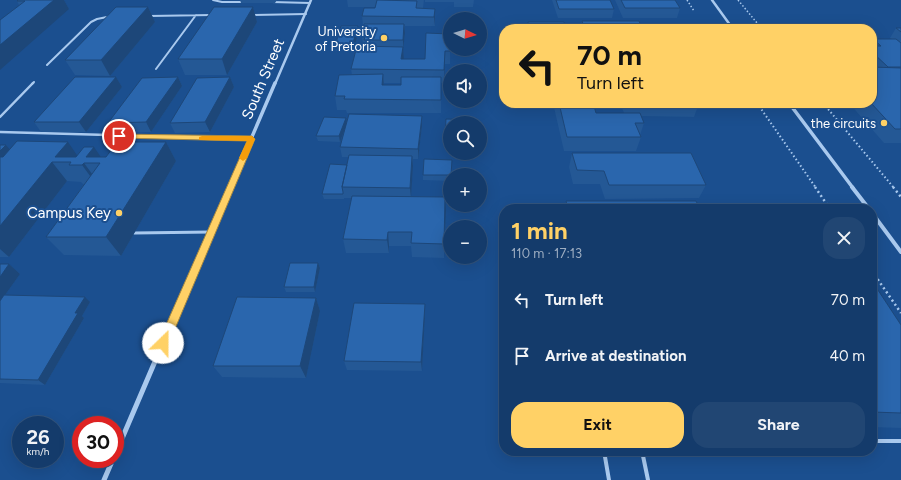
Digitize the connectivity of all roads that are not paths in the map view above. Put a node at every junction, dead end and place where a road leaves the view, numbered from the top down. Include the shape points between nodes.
1 (213, 0) edge
2 (712, 0) edge
3 (311, 1) edge
4 (251, 2) dead end
5 (266, 2) dead end
6 (306, 14) junction
7 (196, 15) junction
8 (212, 15) edge
9 (251, 15) edge
10 (114, 16) edge
11 (144, 16) edge
12 (730, 24) edge
13 (47, 65) dead end
14 (156, 69) dead end
15 (34, 82) dead end
16 (793, 108) edge
17 (0, 117) edge
18 (0, 132) edge
19 (252, 139) junction
20 (865, 204) edge
21 (877, 220) edge
22 (211, 232) junction
23 (134, 233) dead end
24 (901, 252) edge
25 (124, 434) edge
26 (877, 441) edge
27 (901, 441) edge
28 (605, 456) edge
29 (643, 456) edge
30 (109, 468) edge
31 (104, 480) edge
32 (609, 480) edge
33 (648, 480) edge

1 - 4 lane
2 - 12 street
3 - 5 lane
3 - 6 street, South Street
6 - 9 lane
6 - 19 street, South Street
7 - 8 lane
7 - 11 lane
7 - 14 lane
10 - 13 lane via 106,16 91,22
15 - 17 lane
16 - 20 street
18 - 19 lane
19 - 22 street, South Street
21 - 24 street
22 - 23 lane
22 - 25 street, South Street
26 - 27 lane
28 - 32 lane
29 - 33 lane
30 - 31 street

